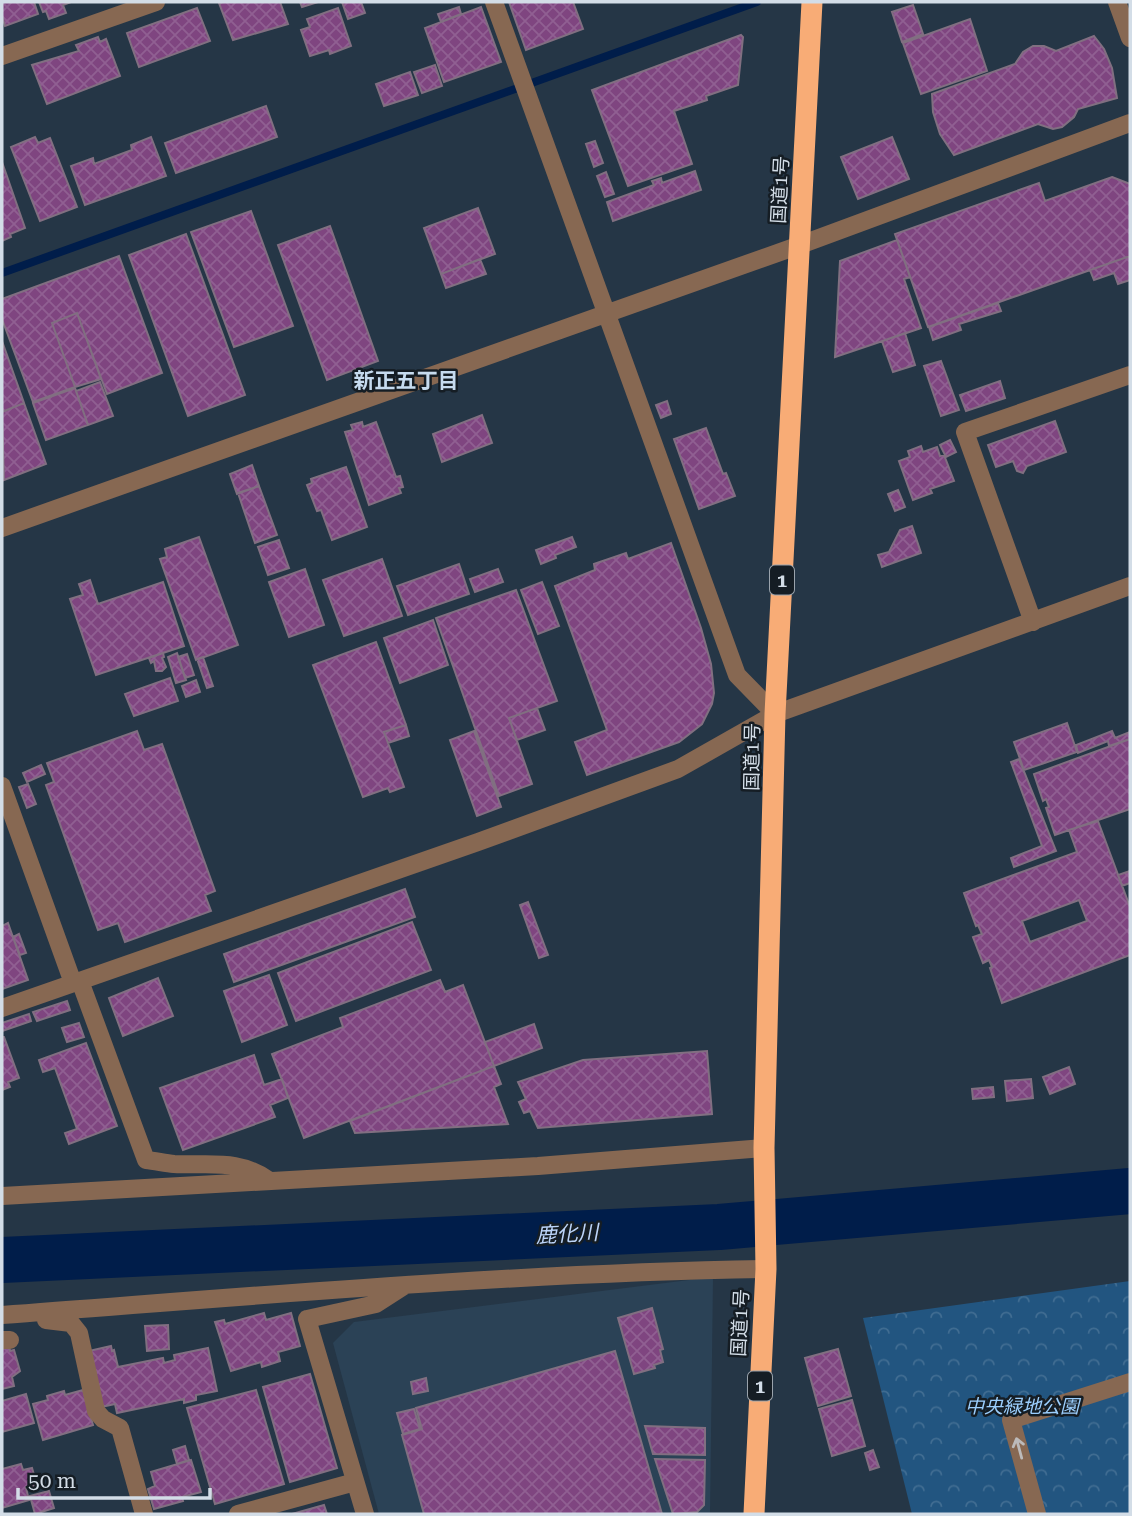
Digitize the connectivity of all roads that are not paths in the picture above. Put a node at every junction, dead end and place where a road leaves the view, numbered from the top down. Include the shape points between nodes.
1 (156, 2) edge
2 (494, 2) edge
3 (1117, 2) edge
4 (811, 7) edge
5 (1130, 38) edge
6 (2, 56) edge
7 (1130, 123) edge
8 (800, 245) junction
9 (606, 312) junction
10 (1130, 375) edge
11 (2, 528) edge
12 (1130, 586) edge
13 (1033, 622) junction
14 (775, 713) junction
15 (2, 786) edge
16 (77, 982) junction
17 (2, 1008) edge
18 (764, 1148) junction
19 (271, 1181) junction
20 (2, 1196) edge
21 (765, 1264) junction
22 (407, 1284) junction
23 (3, 1315) edge
24 (1130, 1381) edge
25 (355, 1482) junction
26 (144, 1514) edge
27 (238, 1514) edge
28 (365, 1514) edge
29 (754, 1514) edge
30 (1037, 1514) edge

1 - 6 street
2 - 9 street
3 - 5 street
4 - 8 highway, 国道1号 / 1
7 - 8 street
8 - 9 street
8 - 14 highway, 国道1号 / 1
9 - 11 street
9 - 14 street via 737,675
10 - 13 street via 965,432
12 - 13 street
13 - 14 street
14 - 16 street via 678,769
14 - 18 highway, 国道1号 / 1
15 - 16 street
16 - 17 street
16 - 19 street via 146,1160 235,1164
18 - 19 street
18 - 21 highway, 国道1号 / 1
19 - 20 street
21 - 22 street
21 - 29 highway, 国道1号 / 1
22 - 23 street
22 - 25 street via 376,1304 307,1319
23 - 26 street via 71,1323 79,1333 96,1411 120,1428
30 -> 24 street via 1011,1420
25 - 27 street
25 - 28 street

